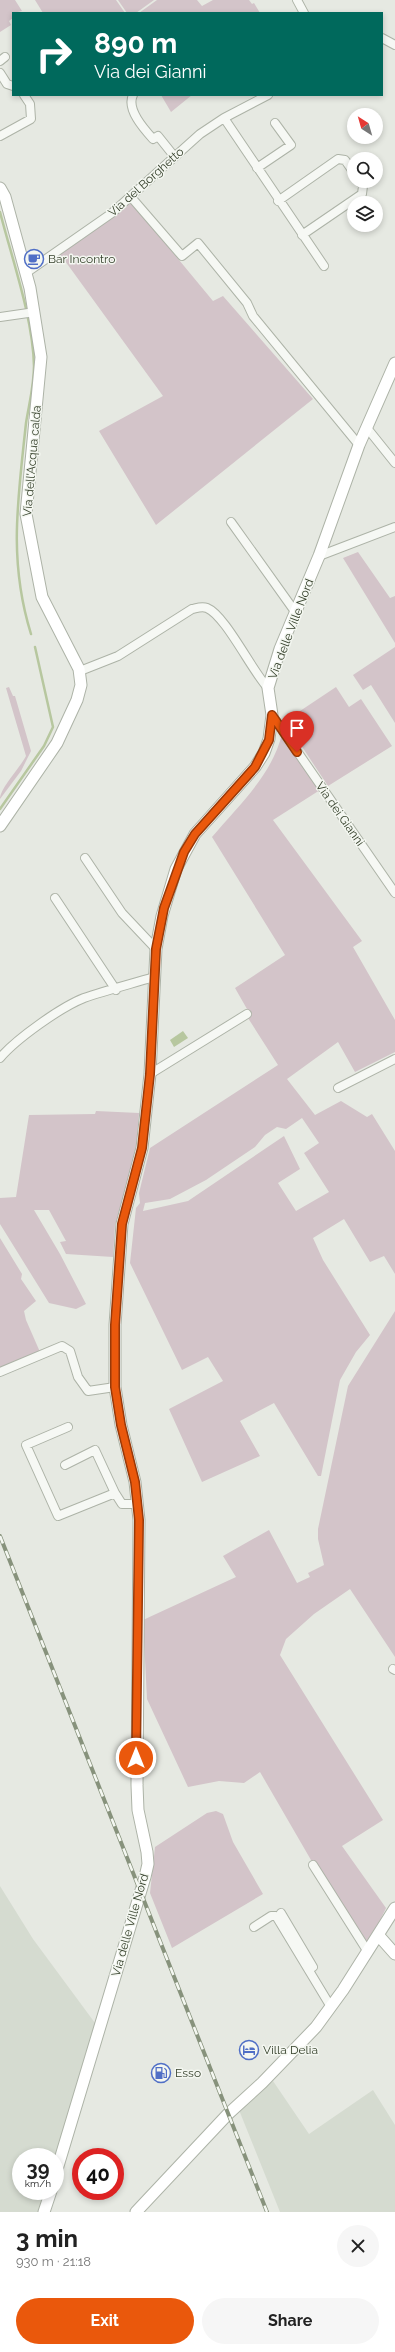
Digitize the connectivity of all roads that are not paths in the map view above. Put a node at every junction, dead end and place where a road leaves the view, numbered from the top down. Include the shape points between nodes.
1 (297, 0) edge
2 (303, 12) edge
3 (383, 39) edge
4 (395, 45) edge
5 (0, 73) edge
6 (12, 86) edge
7 (25, 96) edge
8 (133, 96) edge
9 (266, 96) edge
10 (224, 118) junction
11 (275, 123) dead end
12 (0, 136) edge
13 (174, 156) junction
14 (347, 163) edge
15 (257, 168) junction
16 (0, 188) edge
17 (363, 188) edge
18 (131, 197) junction
19 (278, 201) junction
20 (302, 235) junction
21 (324, 266) dead end
22 (26, 273) junction
23 (35, 312) junction
24 (0, 317) edge
25 (395, 363) edge
26 (367, 428) junction
27 (360, 444) junction
28 (395, 463) edge
29 (231, 522) dead end
30 (395, 527) edge
31 (319, 556) junction
32 (296, 613) junction
33 (80, 671) junction
34 (268, 688) junction
35 (272, 715) junction
36 (0, 826) edge
37 (85, 858) dead end
38 (394, 890) edge
39 (55, 898) dead end
40 (156, 949) junction
41 (154, 977) junction
42 (116, 990) junction
43 (247, 1014) dead end
44 (0, 1058) edge
45 (395, 1059) edge
46 (150, 1074) junction
47 (338, 1088) dead end
48 (0, 1372) edge
49 (115, 1387) junction
50 (68, 1427) dead end
51 (65, 1464) dead end
52 (115, 1493) junction
53 (137, 1504) junction
54 (313, 1865) dead end
55 (395, 1908) edge
56 (280, 1913) dead end
57 (254, 1927) dead end
58 (379, 1936) junction
59 (368, 1952) junction
60 (395, 1954) edge
61 (333, 2004) junction
62 (63, 2148) edge
63 (48, 2200) edge
64 (44, 2212) edge
65 (136, 2212) edge

1 - 2 street
3 - 4 street
5 - 6 street via 7,84
7 - 12 street via 30,104 31,119
8 - 13 street via 133,106 139,124 153,138 161,138
9 - 10 street, Via del Borghetto
10 - 13 street, Via del Borghetto
10 - 15 street
11 - 15 street via 291,145
13 - 18 street, Via del Borghetto
14 - 19 street via 338,159
15 - 19 street
16 - 22 street, Via dell'Acqua calda
17 - 20 street via 362,194
18 - 22 street, Via del Borghetto via 112,214
18 - 27 street via 182,256 198,243 247,303 253,316
19 - 20 street
20 - 21 street
22 - 23 street, Via dell'Acqua calda
23 - 24 street
23 - 33 street, Via dell'Acqua calda via 41,357 26,514 42,597
25 - 26 street, Via delle Ville Nord
26 - 27 street, Via delle Ville Nord
26 - 28 street
27 - 31 street, Via delle Ville Nord
29 - 32 street
30 - 31 street
31 - 32 street, Via delle Ville Nord
32 - 34 street, Via delle Ville Nord via 280,649
33 - 34 street via 118,656 192,609 202,606 208,608 223,623
33 - 36 street, Via dell'Acqua calda via 81,685 77,700 57,743
34 - 35 street, Via delle Ville Nord
35 - 38 street, Via dei Gianni
35 - 40 street, Via delle Ville Nord via 269,740 255,767 195,834 184,852 165,905
37 - 40 street via 122,913
39 - 42 street
40 - 41 street, Via delle Ville Nord
41 - 42 street
41 - 46 street, Via delle Ville Nord
42 - 44 street via 84,998 72,1004 6,1050
43 - 46 street
45 - 47 street
46 - 49 street, Via delle Ville Nord via 142,1148 122,1224 115,1325
48 - 49 street via 62,1346 70,1352 78,1377 88,1391
49 - 53 street, Via delle Ville Nord via 135,1482
50 - 52 street via 26,1445 58,1516
51 - 52 street via 95,1450
52 - 53 street via 122,1504
53 - 62 street, Via delle Ville Nord via 139,1520 136,1785 148,1864
54 - 59 street
55 - 58 street
56 - 61 street
57 - 61 street via 271,1916 276,1916
58 - 59 street
58 - 60 street
59 - 61 street
61 - 65 street via 316,2027 228,2114
63 - 64 street

